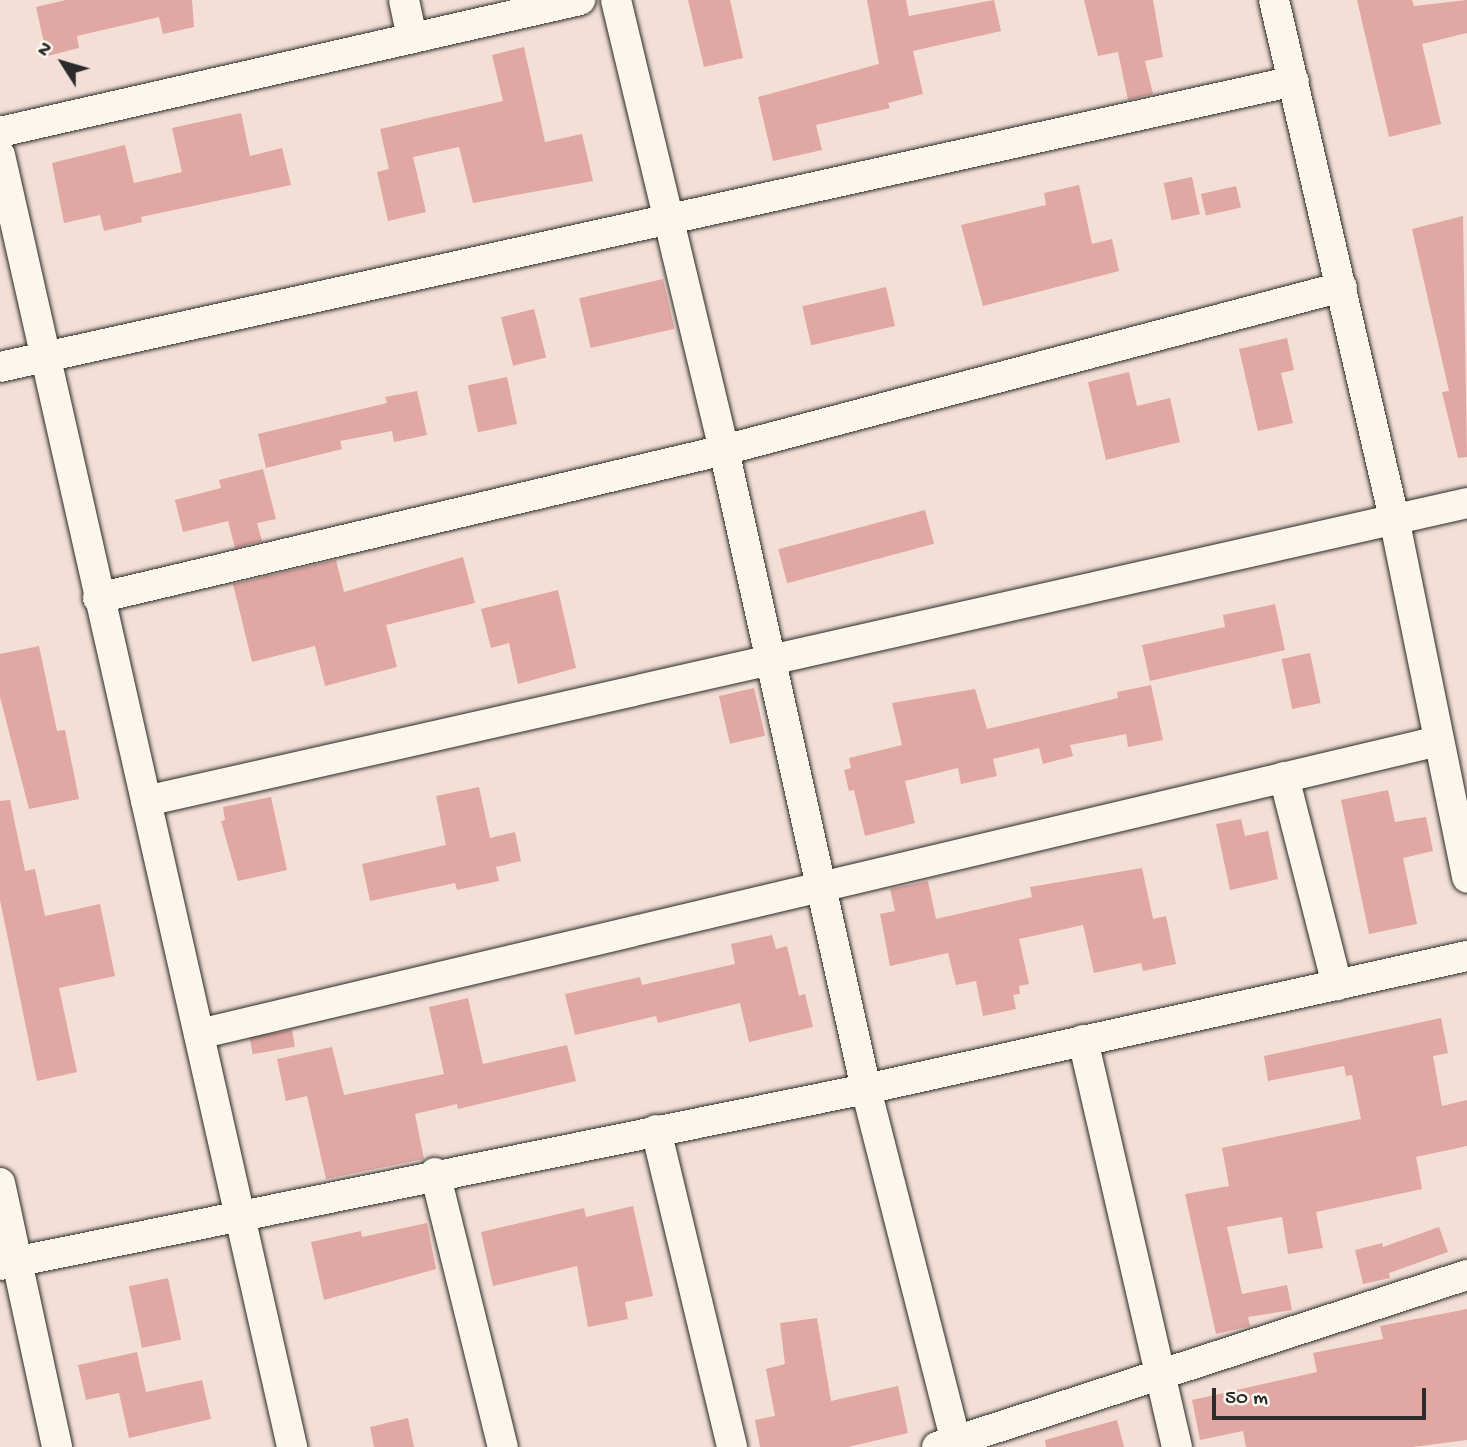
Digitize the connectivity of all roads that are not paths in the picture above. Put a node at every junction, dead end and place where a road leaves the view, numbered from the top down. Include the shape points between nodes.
1 (404, 0) edge
2 (580, 0) edge
3 (616, 0) edge
4 (1274, 0) edge
5 (412, 38) junction
6 (1294, 81) junction
7 (0, 132) edge
8 (0, 155) edge
9 (666, 219) junction
10 (1342, 287) junction
11 (45, 356) junction
12 (0, 367) edge
13 (724, 450) junction
14 (1467, 503) edge
15 (1394, 518) junction
16 (98, 598) junction
17 (768, 662) junction
18 (1438, 741) junction
19 (1284, 777) junction
20 (146, 802) junction
21 (1467, 878) edge
22 (820, 888) junction
23 (1467, 956) edge
24 (1337, 985) junction
25 (199, 1034) junction
26 (1083, 1040) junction
27 (866, 1089) junction
28 (656, 1130) junction
29 (435, 1173) junction
30 (0, 1183) edge
31 (239, 1212) junction
32 (8, 1263) edge
33 (1467, 1276) edge
34 (1162, 1377) junction
35 (950, 1446) edge
36 (57, 1447) edge
37 (292, 1447) edge
38 (503, 1447) edge
39 (732, 1447) edge
40 (1177, 1447) edge

1 - 5 street
2 - 5 street
3 - 9 street
4 - 6 street
5 - 7 street
6 - 9 street
6 - 10 street
8 - 11 street
9 - 11 street
9 - 13 street
10 - 13 street
10 - 15 street
11 - 12 street
11 - 16 street
13 - 16 street
13 - 17 street
14 - 15 street
15 - 17 street
15 - 18 street
16 - 20 street
17 - 20 street
17 - 22 street
18 - 19 street
18 - 21 street
19 - 22 street
19 - 24 street
20 - 25 street
22 - 25 street
22 - 27 street
23 - 24 street
24 - 26 street
25 - 31 street
26 - 27 street
26 - 34 street
27 - 28 street
27 - 35 street
28 - 29 street
28 - 39 street
29 - 31 street
29 - 38 street
30 - 32 street
31 - 32 street
31 - 37 street
32 - 36 street
33 - 34 street
34 - 35 street
34 - 40 street

